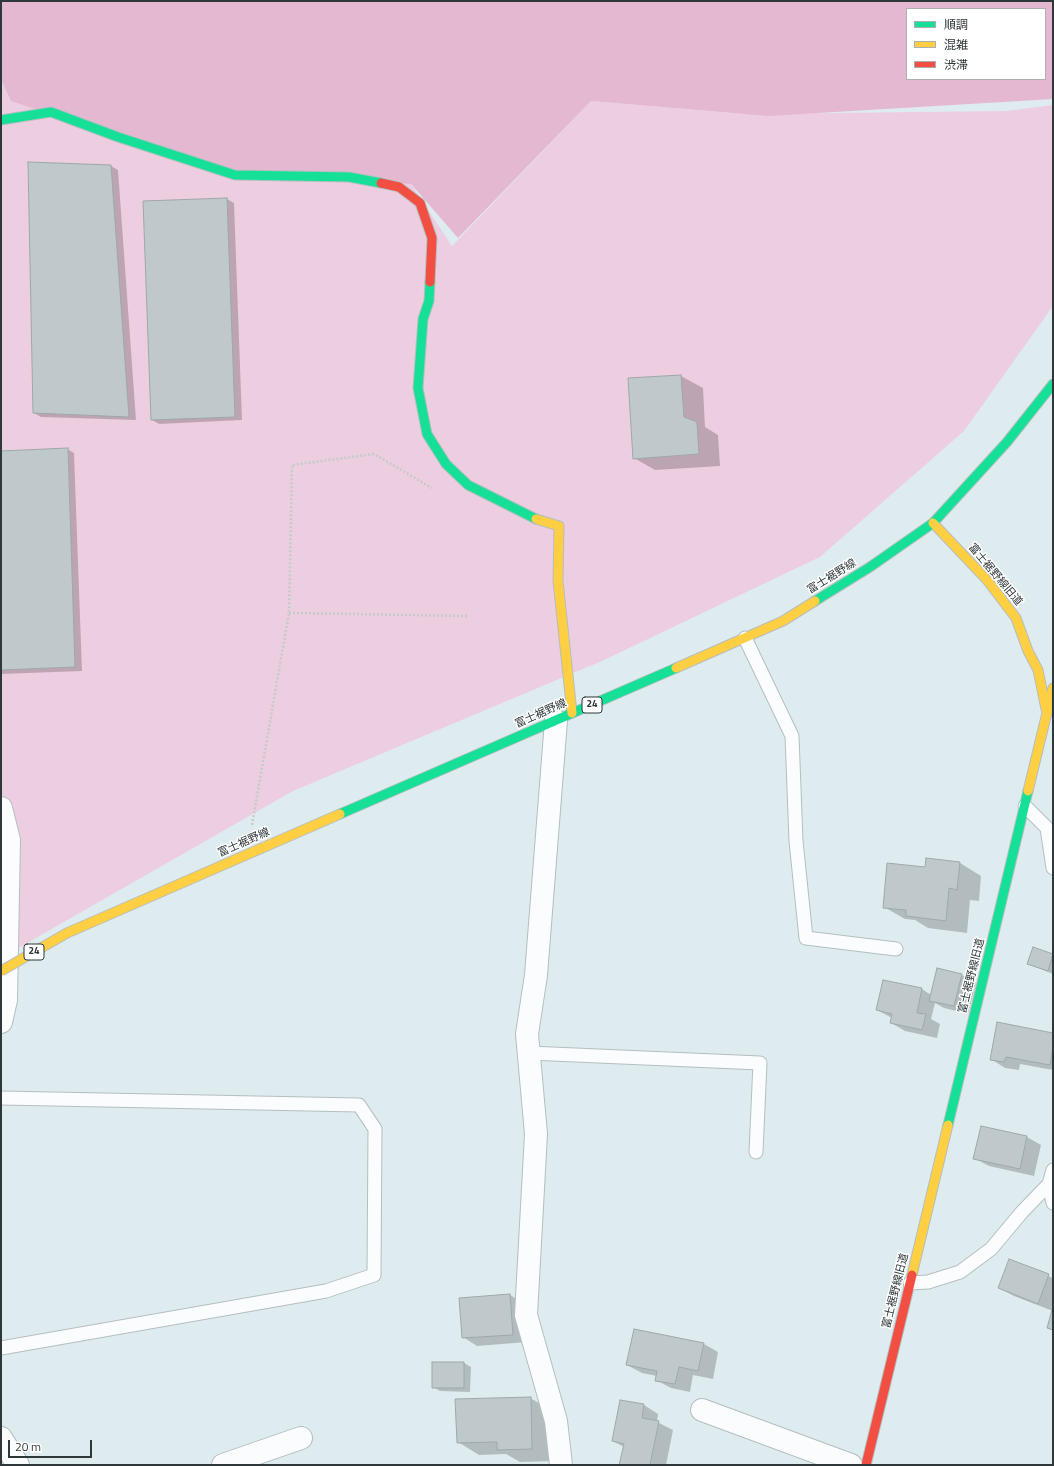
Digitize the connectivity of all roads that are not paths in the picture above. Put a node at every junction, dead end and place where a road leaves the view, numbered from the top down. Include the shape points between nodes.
1 (1, 120) edge
2 (1053, 384) edge
3 (933, 523) junction
4 (745, 638) junction
5 (1053, 688) edge
6 (1048, 715) junction
7 (564, 717) junction
8 (1025, 806) junction
9 (1, 808) edge
10 (1053, 868) edge
11 (896, 949) dead end
12 (1, 971) edge
13 (1, 1022) edge
14 (529, 1053) junction
15 (1, 1098) edge
16 (756, 1152) dead end
17 (1053, 1170) edge
18 (1049, 1184) junction
19 (1053, 1203) edge
20 (910, 1283) junction
21 (1, 1348) edge
22 (702, 1410) dead end
23 (1, 1438) edge
24 (301, 1438) dead end
25 (18, 1465) edge
26 (223, 1465) edge
27 (561, 1465) edge
28 (851, 1465) edge
29 (866, 1465) edge

1 - 7 street via 51,112 235,175 350,177 399,187 420,203 432,238 429,301 423,319 418,388 427,434 446,464 468,485 534,518 558,526
2 - 3 street, 富士裾野線 / 24 via 1007,442
3 - 4 street, 富士裾野線 / 24 via 870,567 783,621
3 - 6 street, 富士裾野線旧道 via 987,580 1016,618 1028,652 1038,670
4 - 7 street, 富士裾野線 / 24
4 - 11 lane via 792,736 796,841 806,938
5 - 6 street
6 - 8 street, 富士裾野線旧道
7 - 12 street, 富士裾野線 / 24, bridge via 67,933
7 - 14 street via 536,975 527,1034
8 - 10 lane via 1047,828
8 - 20 street, 富士裾野線旧道
9 - 13 street via 9,840 6,1000
14 - 16 lane via 760,1063
14 - 27 street via 536,1134 526,1315 556,1421
15 - 21 lane via 359,1105 375,1129 374,1275 326,1291
17 - 18 lane
18 - 19 lane
18 - 20 lane via 991,1249 960,1272 928,1282
20 - 29 street, 富士裾野線旧道
22 - 28 street
23 - 25 street
24 - 26 street

